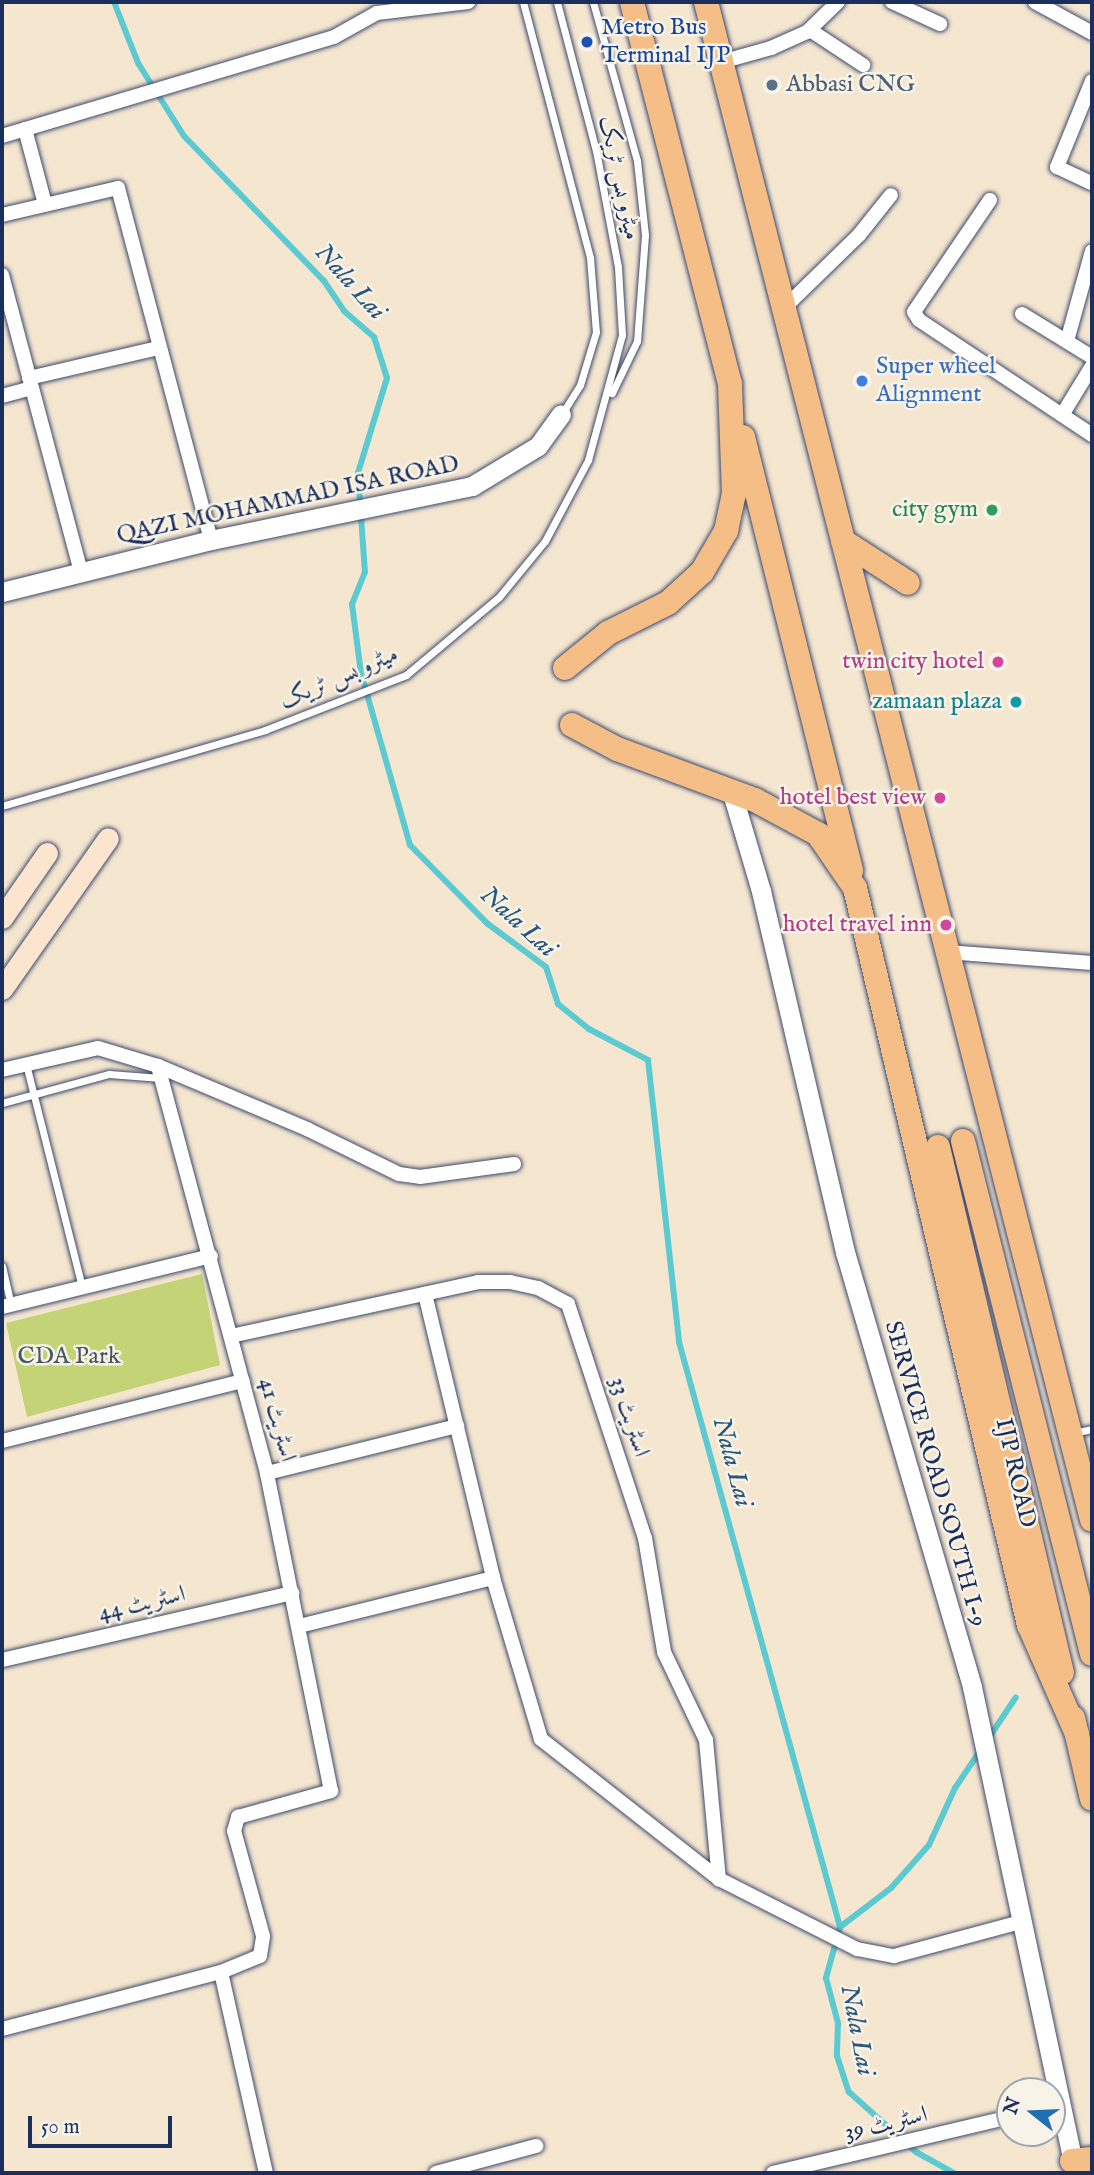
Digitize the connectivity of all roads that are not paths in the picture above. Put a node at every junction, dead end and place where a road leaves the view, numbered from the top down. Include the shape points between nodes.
1 (468, 2) edge
2 (523, 2) edge
3 (557, 2) edge
4 (593, 2) edge
5 (632, 2) edge
6 (706, 2) edge
7 (838, 2) edge
8 (892, 2) edge
9 (1035, 2) edge
10 (940, 24) dead end
11 (810, 30) junction
12 (1091, 31) edge
13 (722, 62) junction
14 (863, 65) dead end
15 (1092, 81) edge
16 (25, 129) junction
17 (2, 136) edge
18 (1092, 183) edge
19 (891, 195) dead end
20 (990, 200) dead end
21 (45, 204) junction
22 (2, 215) edge
23 (1092, 251) edge
24 (2, 275) edge
25 (784, 308) junction
26 (1022, 314) dead end
27 (1067, 341) junction
28 (158, 348) junction
29 (1092, 357) edge
30 (1092, 366) edge
31 (31, 383) junction
32 (730, 384) junction
33 (2, 396) edge
34 (606, 406) junction
35 (561, 414) joint
36 (1062, 415) junction
37 (1092, 435) edge
38 (211, 540) junction
39 (842, 541) junction
40 (80, 572) junction
41 (908, 583) dead end
42 (2, 593) edge
43 (565, 668) dead end
44 (572, 725) dead end
45 (732, 793) junction
46 (2, 806) edge
47 (108, 838) dead end
48 (47, 853) dead end
49 (855, 888) junction
50 (2, 918) edge
51 (947, 952) junction
52 (1092, 963) edge
53 (2, 989) edge
54 (26, 1064) junction
55 (2, 1070) edge
56 (160, 1072) junction
57 (35, 1094) junction
58 (2, 1103) edge
59 (963, 1141) dead end
60 (937, 1147) dead end
61 (514, 1164) dead end
62 (211, 1256) junction
63 (2, 1266) edge
64 (82, 1288) junction
65 (425, 1294) junction
66 (6, 1306) edge
67 (231, 1336) junction
68 (243, 1381) junction
69 (457, 1426) junction
70 (1080, 1432) edge
71 (2, 1441) edge
72 (268, 1474) junction
73 (1092, 1520) edge
74 (493, 1578) junction
75 (292, 1592) junction
76 (299, 1626) junction
77 (1092, 1654) edge
78 (2, 1661) edge
79 (1077, 1734) junction
80 (1092, 1800) edge
81 (719, 1879) junction
82 (1021, 1922) junction
83 (221, 1972) junction
84 (2, 2029) edge
85 (1051, 2077) edge
86 (996, 2120) edge
87 (1066, 2130) edge
88 (536, 2146) dead end
89 (1080, 2164) edge
90 (266, 2173) edge
91 (436, 2173) edge
92 (773, 2173) edge

1 - 16 street via 377,13 334,37
2 - 35 lane via 590,258 596,332 580,385
3 - 34 lane, میٹرو بس ٹریک via 596,151 618,267 622,335
4 - 34 lane, میٹرو بس ٹریک via 637,161 645,235 637,341
5 - 32 highway
6 - 13 highway
7 - 11 street
8 - 10 street
9 - 12 street
11 - 13 street via 771,48
11 - 14 street
13 - 25 highway
15 - 18 street via 1056,167
16 - 17 street
16 - 21 street
19 - 25 street via 859,234
20 - 36 street via 914,312 919,320
21 - 22 street
21 - 28 street via 118,188
23 - 27 street
24 - 31 street
25 - 39 highway
26 - 27 street
27 - 29 street
28 - 31 street
28 - 38 street
30 - 36 street
31 - 33 street
31 - 40 street
32 - 43 highway via 734,494 726,531 702,572 668,603 608,633
32 - 49 highway
34 - 46 lane, میٹرو بس ٹریک via 588,460 545,541 499,597 406,674 265,730
35 - 38 street, QAZI MOHAMMAD ISA ROAD via 538,446 472,486
36 - 37 street
38 - 40 street, QAZI MOHAMMAD ISA ROAD
39 - 41 highway
39 - 51 highway
40 - 42 street, QAZI MOHAMMAD ISA ROAD
44 - 45 highway via 617,749
45 - 49 highway via 755,800 818,834
45 - 82 street, SERVICE ROAD SOUTH I-9 via 761,891 845,1252 972,1687
47 - 53 main road
48 - 50 main road
49 - 79 highway via 1029,1625
51 - 52 street
51 - 70 highway
54 - 55 street
54 - 56 street via 98,1048
54 - 57 lane
56 - 57 lane via 125,1072
56 - 61 street via 307,1129 399,1174 419,1178
56 - 62 street, اسٹریٹ 41
57 - 58 lane
57 - 64 lane
59 - 77 highway, IJP ROAD
60 - 79 highway, IJP ROAD
62 - 64 street
62 - 67 street, اسٹریٹ 41
63 - 66 lane
64 - 66 street
65 - 67 street, اسٹریٹ 33
65 - 69 street
65 - 81 street, اسٹریٹ 33 via 478,1282 510,1282 538,1288 568,1304 645,1538 664,1652 706,1740
67 - 68 street, اسٹریٹ 41
68 - 71 street
68 - 72 street, اسٹریٹ 41
69 - 72 street
69 - 74 street
70 - 73 highway
72 - 75 street, اسٹریٹ 41
74 - 76 street
74 - 81 street via 541,1739
75 - 76 street, اسٹریٹ 41
75 - 78 street, اسٹریٹ 44
76 - 83 street, اسٹریٹ 41 via 331,1791 238,1817 234,1831 264,1946 260,1956
79 - 80 highway, IJP ROAD
81 - 82 street via 857,1950 894,1956
82 - 85 street, SERVICE ROAD SOUTH I-9
83 - 84 street
83 - 90 street
86 - 92 street, اسٹریٹ 39
87 - 89 street, SERVICE ROAD SOUTH I-9
88 - 91 street

